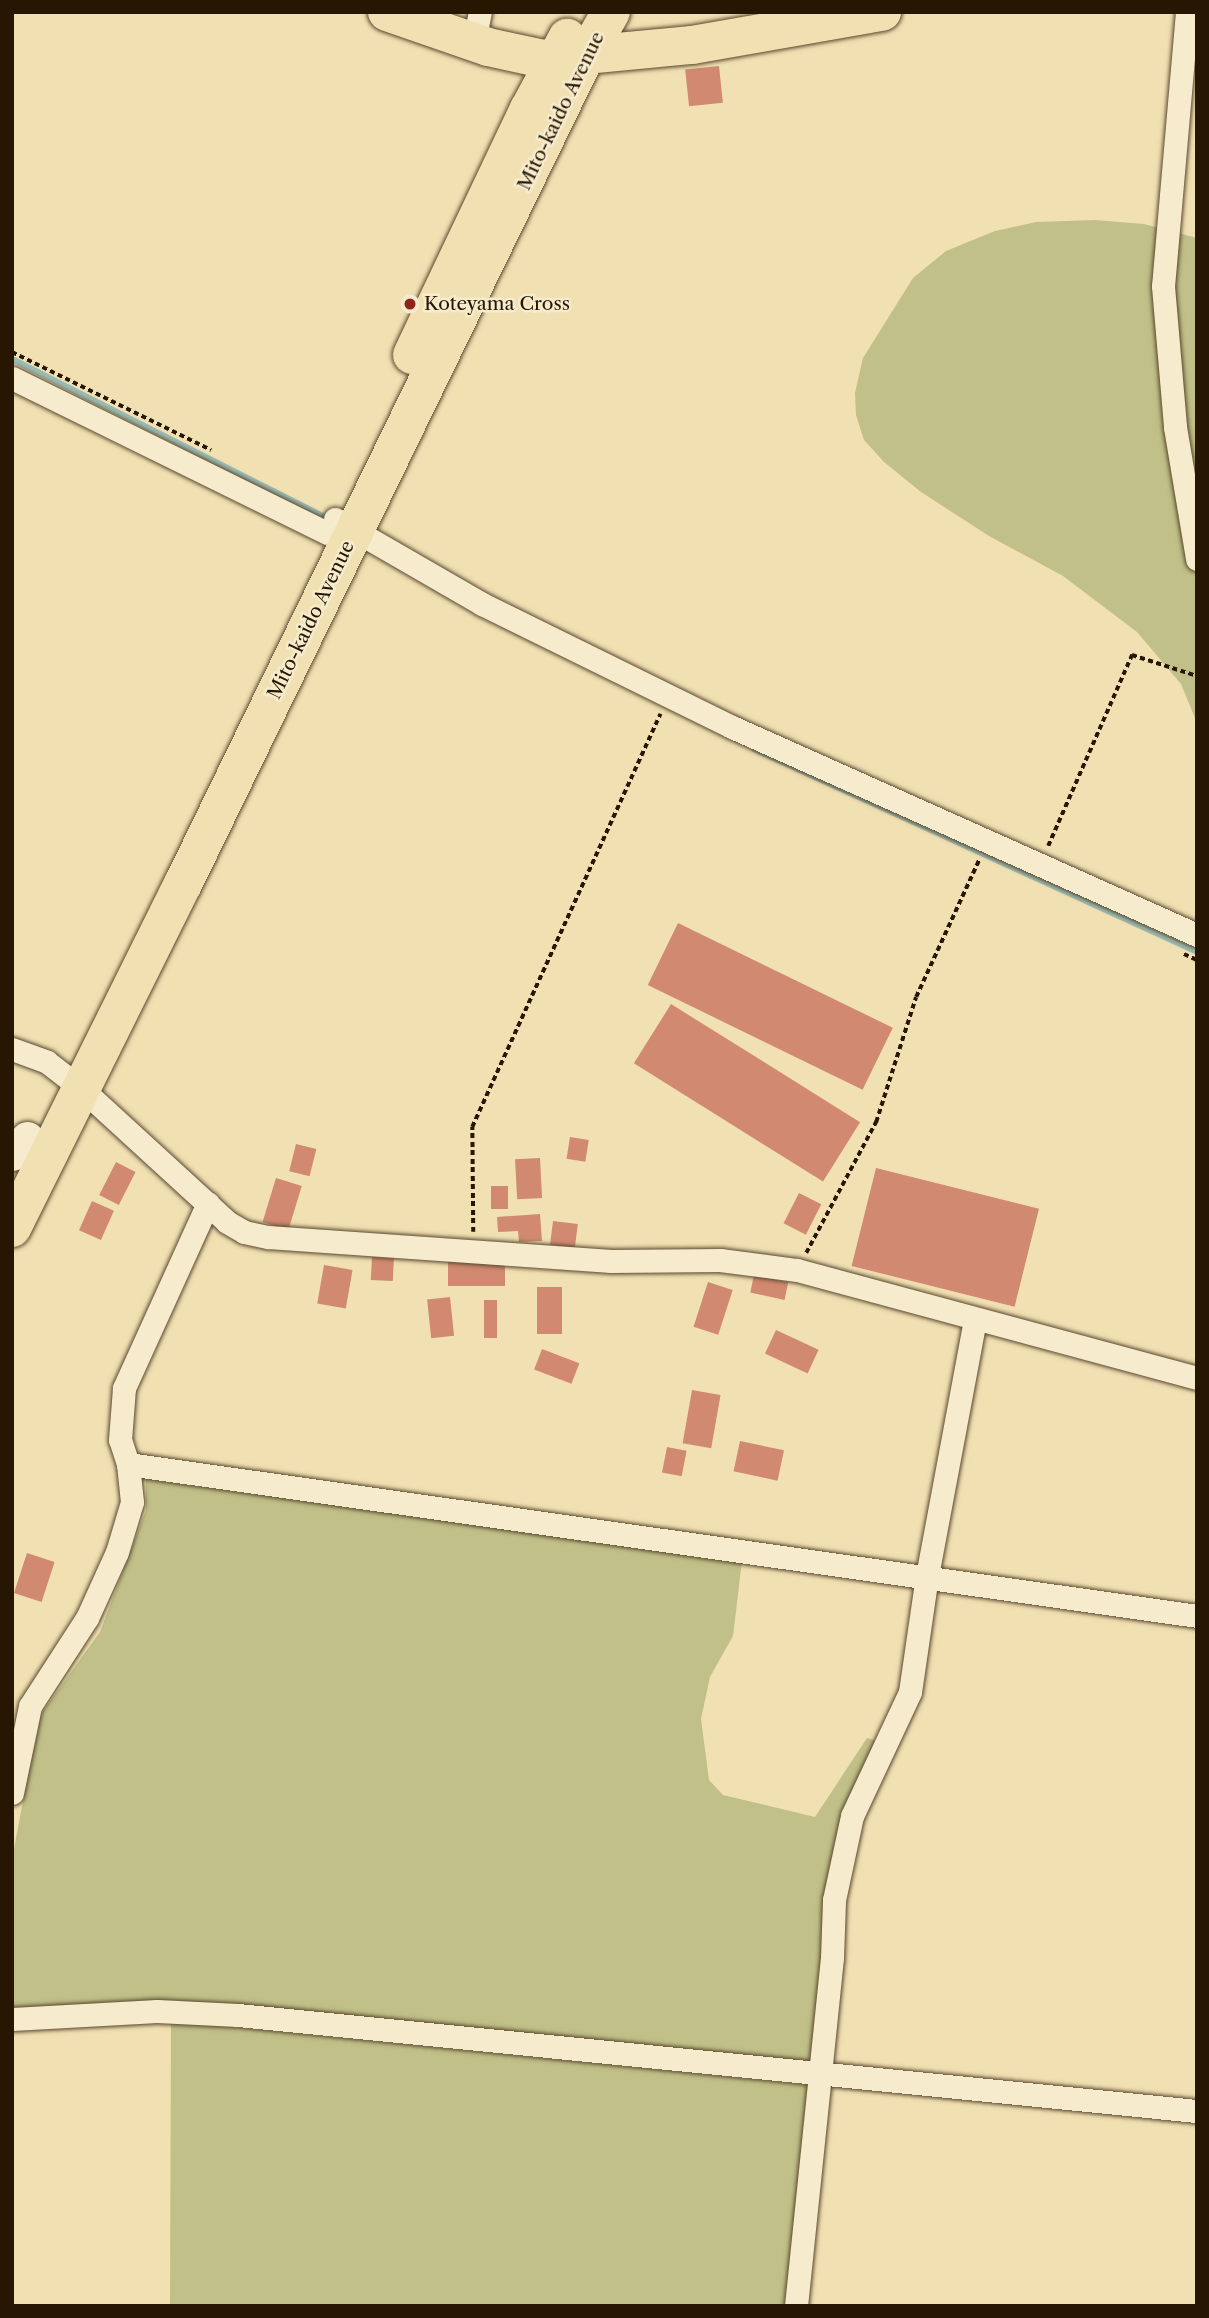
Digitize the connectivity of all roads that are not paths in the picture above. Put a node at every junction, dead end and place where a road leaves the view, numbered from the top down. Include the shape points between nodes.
1 (387, 12) edge
2 (582, 12) edge
3 (611, 12) edge
4 (882, 12) edge
5 (1187, 12) edge
6 (477, 27) edge
7 (570, 58) junction
8 (12, 378) edge
9 (339, 528) junction
10 (1197, 559) edge
11 (1197, 935) edge
12 (12, 1049) edge
13 (72, 1081) junction
14 (17, 1154) edge
15 (208, 1203) junction
16 (12, 1228) edge
17 (975, 1319) junction
18 (1197, 1378) edge
19 (128, 1464) junction
20 (927, 1576) junction
21 (1197, 1616) edge
22 (12, 1793) edge
23 (12, 2019) edge
24 (820, 2075) junction
25 (1197, 2111) edge
26 (796, 2306) edge

1 - 6 highway
2 - 7 highway, Mito-kaido Avenue
3 - 7 highway, Mito-kaido Avenue
4 - 7 highway via 766,33
5 - 10 street via 1163,286 1175,427
6 - 7 highway via 520,55
7 - 9 highway, Mito-kaido Avenue
8 - 9 street
9 - 11 street via 664,704
9 - 13 highway, Mito-kaido Avenue
12 - 13 street via 47,1062
13 - 14 highway, Mito-kaido Avenue
13 - 15 street
13 - 16 highway, Mito-kaido Avenue
15 - 17 street via 236,1227 268,1237 611,1261 720,1260 797,1270
15 - 19 street via 124,1388 120,1440
17 - 18 street
17 - 20 street
19 - 20 street
19 - 22 street via 132,1502 117,1552 87,1618 30,1706
20 - 21 street
20 - 24 street via 910,1692 852,1816 834,1900
23 - 24 street via 157,2011 237,2015
24 - 25 street
24 - 26 street

